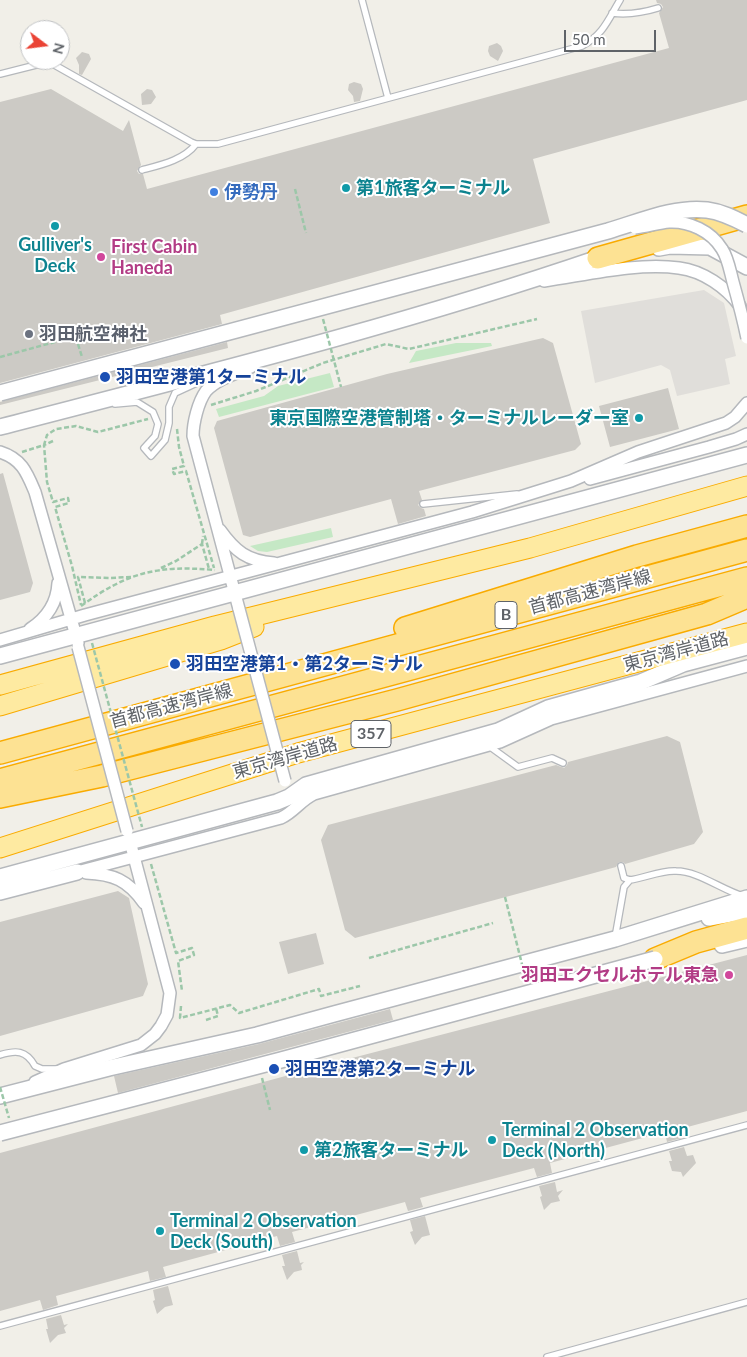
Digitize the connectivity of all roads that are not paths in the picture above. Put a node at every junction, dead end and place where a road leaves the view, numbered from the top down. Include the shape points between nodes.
1 (362, 0) edge
2 (620, 0) edge
3 (658, 8) dead end
4 (612, 13) junction
5 (0, 74) edge
6 (388, 98) junction
7 (196, 144) junction
8 (142, 170) dead end
9 (747, 216) edge
10 (747, 224) edge
11 (608, 231) junction
12 (598, 258) junction
13 (747, 267) edge
14 (520, 284) junction
15 (747, 316) edge
16 (747, 338) edge
17 (283, 354) junction
18 (212, 372) junction
19 (0, 393) edge
20 (747, 403) edge
21 (73, 408) junction
22 (0, 427) edge
23 (747, 434) edge
24 (0, 452) edge
25 (747, 455) edge
26 (571, 481) junction
27 (747, 486) edge
28 (532, 492) junction
29 (423, 504) dead end
30 (216, 526) junction
31 (747, 526) edge
32 (747, 550) edge
33 (283, 563) junction
34 (229, 577) junction
35 (747, 578) edge
36 (59, 579) junction
37 (235, 593) junction
38 (747, 597) edge
39 (297, 607) junction
40 (70, 620) junction
41 (25, 633) junction
42 (747, 633) edge
43 (0, 640) edge
44 (77, 641) junction
45 (747, 646) edge
46 (0, 656) edge
47 (747, 666) edge
48 (265, 680) junction
49 (0, 685) edge
50 (0, 706) edge
51 (487, 745) junction
52 (0, 753) edge
53 (563, 763) dead end
54 (0, 780) edge
55 (0, 797) edge
56 (289, 797) junction
57 (130, 843) junction
58 (0, 848) edge
59 (621, 866) dead end
60 (77, 872) junction
61 (0, 877) edge
62 (630, 880) junction
63 (0, 892) edge
64 (747, 898) edge
65 (148, 908) junction
66 (747, 911) edge
67 (747, 928) edge
68 (621, 937) junction
69 (747, 939) edge
70 (655, 959) junction
71 (0, 1055) edge
72 (64, 1069) junction
73 (6, 1094) edge
74 (747, 1125) edge
75 (0, 1133) edge
76 (747, 1302) edge
77 (0, 1326) edge
78 (547, 1357) edge

1 - 6 lane
2 - 4 lane
3 - 4 lane via 640,13
4 - 6 lane via 594,40 582,46
5 - 7 lane via 51,63
6 - 7 lane via 218,144
7 - 8 lane via 183,156
9 - 12 highway
10 - 11 street, bridge via 729,215 706,210 670,212
11 - 16 street, bridge via 670,222 706,232 722,249
11 - 19 street, bridge
12 - 13 street via 670,246 710,247
12 - 14 street
14 - 15 street via 644,267 680,268 717,284 732,296
14 - 17 street
17 - 18 street
17 - 30 street via 215,384 206,392 194,421 193,436
18 - 21 street
18 - 21 lane via 202,381 175,393 169,407 165,440 151,456 144,448 155,436 158,424 153,412 137,402
20 - 26 street via 726,423 638,452
21 - 22 street
23 - 26 street via 623,471
24 - 36 street via 25,468 35,492
25 - 37 street
26 - 28 street
27 - 39 highway via 530,548
28 - 29 lane
28 - 33 street via 472,512
30 - 33 street via 239,552 251,559
30 - 34 street
31 - 48 highway via 610,564 299,661
32 - 48 highway, 首都高速湾岸線 / B
33 - 34 street
34 - 37 street
34 - 40 street
35 - 54 highway, 首都高速湾岸線 / B
36 - 40 street
36 - 41 street via 52,607 38,624
37 - 44 street
37 - 56 street, bridge
38 - 55 highway via 707,614 397,700 102,776
39 - 49 highway
39 - 50 highway via 221,640
40 - 41 street
40 - 44 street
41 - 43 street
42 - 58 highway, 東京湾岸道路 / 357 via 298,753
44 - 46 street
44 - 57 street, bridge
45 - 56 street via 697,660 640,682 548,708 498,731 306,785
47 - 51 street via 551,719 506,740
48 - 52 highway, 首都高速湾岸線 / B
51 - 53 lane via 518,767 552,758
51 - 57 street via 314,794 280,818
56 - 57 street
57 - 60 street
57 - 61 street
57 - 65 street
59 - 62 lane via 624,878
60 - 63 street
60 - 65 street via 108,875 120,880 130,886
62 - 64 lane via 678,871
62 - 68 lane via 624,886
64 - 68 street
65 - 72 street via 170,993 167,1014 161,1026 141,1045
66 - 68 street
67 - 70 highway via 696,942
68 - 73 street via 267,1032
69 - 70 street
70 - 75 street, bridge
71 - 72 lane via 20,1052 42,1069
72 - 73 street
74 - 77 lane
76 - 78 lane

